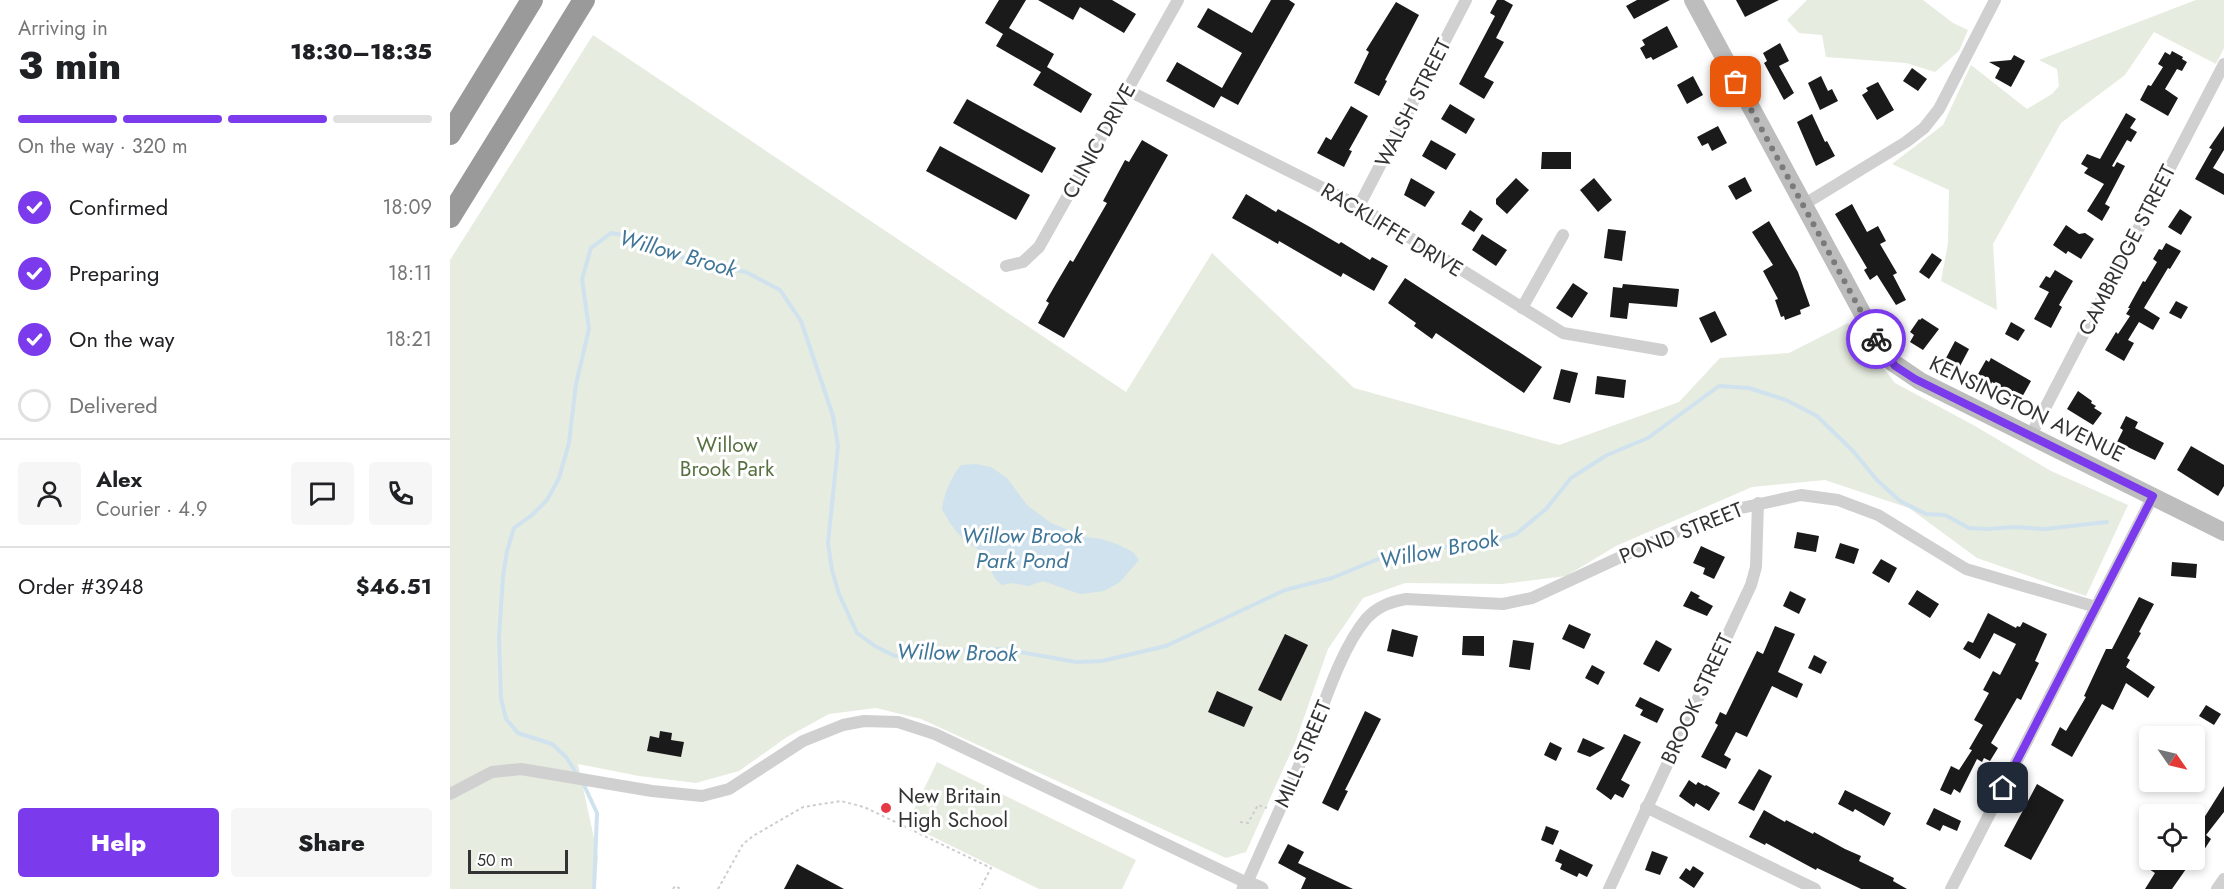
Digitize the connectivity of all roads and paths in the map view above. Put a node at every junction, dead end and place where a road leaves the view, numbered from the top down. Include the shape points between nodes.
1 (532, 0) edge
2 (584, 0) edge
3 (1178, 0) edge
4 (1466, 0) edge
5 (1693, 0) edge
6 (1995, 0) edge
7 (2224, 64) edge
8 (1127, 90) junction
9 (450, 134) edge
10 (1359, 206) junction
11 (1803, 206) junction
12 (450, 217) edge
13 (1563, 235) dead end
14 (1006, 267) dead end
15 (1522, 308) junction
16 (1662, 350) dead end
17 (2030, 437) junction
18 (2153, 496) junction
19 (1758, 503) junction
20 (2224, 532) edge
21 (2096, 606) junction
22 (1365, 620) joint
23 (450, 794) edge
24 (1646, 807) junction
25 (1278, 813) junction
26 (1240, 822) dead end
27 (2224, 879) edge
28 (1251, 887) edge
29 (673, 889) edge
30 (681, 889) edge
31 (718, 889) edge
32 (980, 889) edge
33 (1609, 889) edge
34 (1815, 889) edge
35 (1951, 889) edge
36 (2217, 889) edge

1 - 9 highway
2 - 12 highway
3 - 8 street, CLINIC DRIVE
4 - 10 street, WALSH STREET
5 - 11 main road, KENSINGTON AVENUE
6 - 11 street via 1939,110 1924,128
7 - 17 street, CAMBRIDGE STREET
8 - 10 street, RACKLIFFE DRIVE
8 - 14 street, CLINIC DRIVE via 1040,247 1023,262
10 - 15 street, RACKLIFFE DRIVE
11 - 17 main road, KENSINGTON AVENUE via 1873,334 1895,366
13 - 15 street
15 - 16 street, RACKLIFFE DRIVE via 1563,333
17 - 18 main road, KENSINGTON AVENUE
18 - 20 main road, KENSINGTON AVENUE
18 - 21 street
19 - 21 street, POND STREET via 1801,495 1838,500 1878,515 1966,569
19 - 22 street, POND STREET via 1723,512 1532,598 1503,604 1399,600 1378,608
19 - 24 street, BROOK STREET via 1756,567 1751,585
21 - 35 street
22 - 25 street, MILL STREET via 1338,671
23 - 28 street via 492,772 521,769 702,796 729,789 803,741 843,725 898,722 935,734
24 - 33 street, BROOK STREET
24 - 34 street
25 - 26 path via 1258,805 1248,823
25 - 28 street, MILL STREET
27 - 36 street
29 - 30 path
31 - 32 path via 743,844 753,836 803,807 841,801 864,807 991,868

